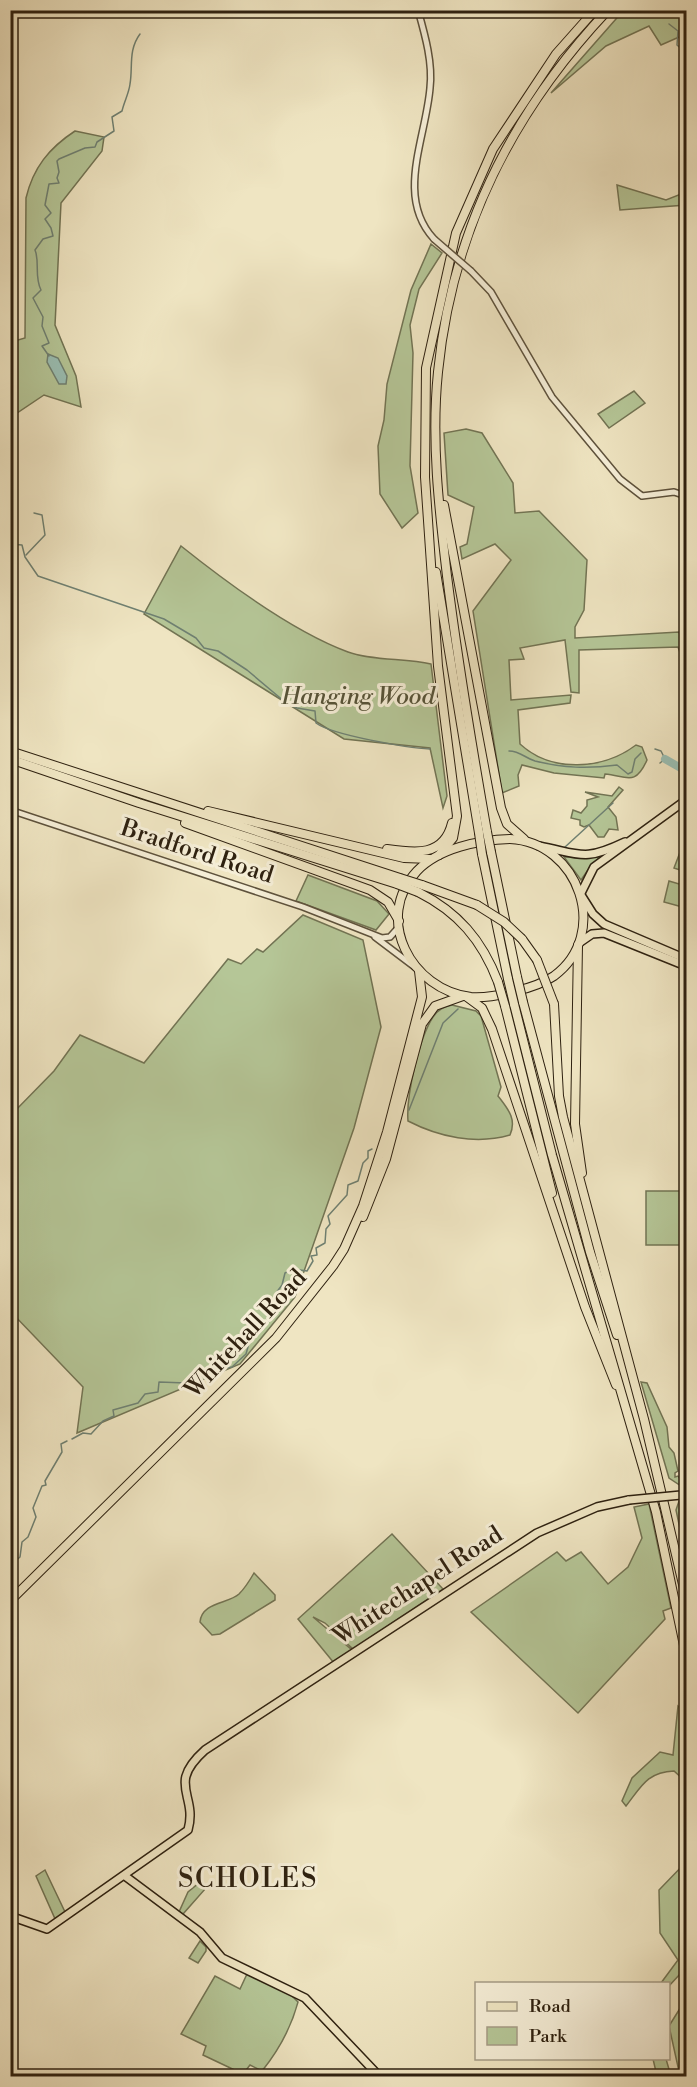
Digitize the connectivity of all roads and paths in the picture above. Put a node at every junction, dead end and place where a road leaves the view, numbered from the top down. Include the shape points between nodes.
1 (418, 10) edge
2 (595, 10) edge
3 (608, 10) edge
4 (437, 458) junction
5 (687, 496) edge
6 (427, 508) junction
7 (10, 751) edge
8 (10, 759) edge
9 (453, 784) junction
10 (687, 800) edge
11 (139, 803) junction
12 (187, 808) junction
13 (10, 810) edge
14 (483, 832) junction
15 (640, 835) junction
16 (528, 841) junction
17 (350, 844) junction
18 (536, 845) junction
19 (437, 856) junction
20 (398, 881) junction
21 (420, 889) junction
22 (581, 894) junction
23 (400, 924) junction
24 (370, 933) junction
25 (578, 943) junction
26 (687, 959) edge
27 (687, 966) edge
28 (418, 970) junction
29 (465, 996) junction
30 (594, 1231) junction
31 (562, 1232) junction
32 (344, 1249) junction
33 (644, 1419) junction
34 (634, 1434) junction
35 (684, 1494) edge
36 (687, 1597) edge
37 (10, 1601) edge
38 (687, 1655) edge
39 (125, 1876) junction
40 (10, 1916) edge
41 (379, 2076) edge

1 - 5 street, bridge via 430,70 413,197 423,226 491,292 552,397 620,479 642,496 674,492
2 - 6 highway via 556,54 493,148 456,233 426,368 423,440
3 - 4 highway via 556,69 528,109 489,181 468,233 441,342
4 - 14 highway via 449,590
4 - 16 highway via 501,808 510,828
6 - 9 highway via 438,666
6 - 14 highway
7 - 12 highway
8 - 11 highway
9 - 17 highway via 451,828 434,850 409,853
9 - 19 highway via 456,828 453,838
10 - 15 main road
11 - 20 highway
11 - 23 highway via 370,890 388,902
12 - 17 highway
12 - 20 highway
13 - 24 street, Bradford Road via 303,906
14 - 33 highway, bridge via 491,852 523,1002 590,1252
14 - 34 highway, bridge via 482,854 514,1004 552,1155
15 - 18 main road via 589,856
15 - 22 main road via 594,867
16 - 18 highway
16 - 19 highway via 501,839
17 - 19 highway via 409,859
18 - 22 highway via 564,864
19 - 23 highway via 418,870 407,885 401,900
20 - 21 highway, bridge
21 - 30 highway, bridge via 477,905 504,922 537,960 554,1004 559,1096
21 - 31 highway, bridge via 468,928 488,957 505,1006
22 - 25 highway via 583,923
22 - 26 main road via 604,924
23 - 24 street, Bradford Road via 387,938
23 - 28 highway via 404,949
24 - 28 street, Bradford Road
25 - 27 main road via 592,934 604,933
25 - 29 highway via 564,967 537,985 493,996
25 - 30 highway via 575,1124
28 - 29 highway via 437,986
28 - 32 highway, Whitehall Road via 422,997 413,1034 374,1176
29 - 31 highway via 482,1008 492,1029
29 - 32 highway via 439,1004 426,1017 380,1180
30 - 33 highway
31 - 34 highway via 585,1307
32 - 37 highway, Whitehall Road via 276,1338
33 - 36 highway
34 - 38 highway via 656,1512
35 - 39 main road, Whitechapel Road, bridge via 597,1507 537,1533 197,1757 183,1785 190,1814 188,1830
39 - 40 main road via 47,1929
39 - 41 main road via 200,1932 222,1958 305,1998

